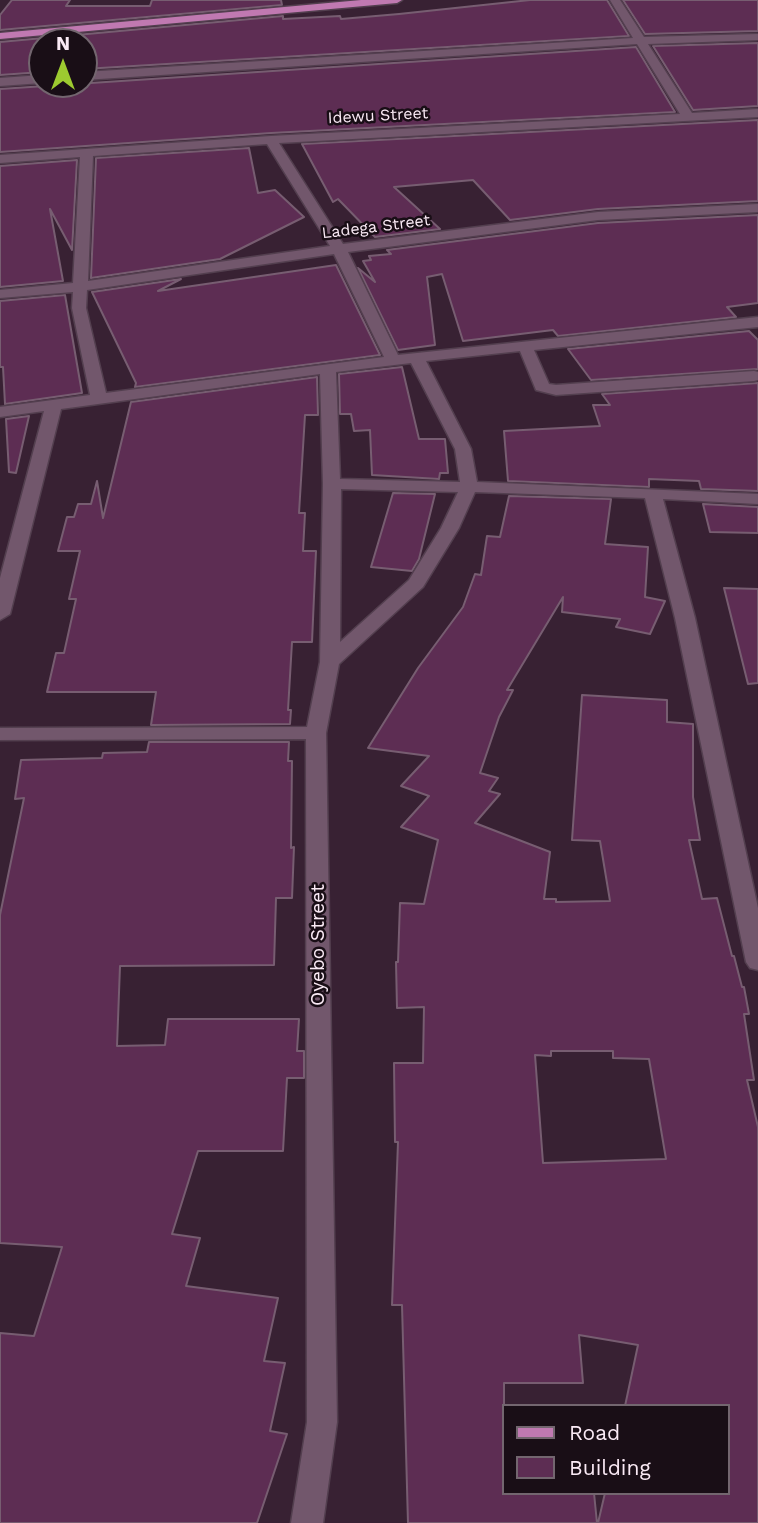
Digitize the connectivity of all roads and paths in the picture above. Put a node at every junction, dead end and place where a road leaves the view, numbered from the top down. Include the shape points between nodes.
1 (389, 0) edge
2 (397, 0) edge
3 (615, 0) edge
4 (350, 2) edge
5 (0, 36) edge
6 (758, 37) edge
7 (639, 41) junction
8 (98, 75) edge
9 (28, 80) edge
10 (0, 82) edge
11 (758, 113) edge
12 (687, 115) junction
13 (271, 140) junction
14 (87, 153) junction
15 (0, 159) edge
16 (758, 208) edge
17 (339, 249) junction
18 (78, 287) junction
19 (0, 294) edge
20 (758, 323) edge
21 (525, 346) junction
22 (416, 357) junction
23 (393, 359) junction
24 (327, 368) junction
25 (754, 376) dead end
26 (99, 398) junction
27 (54, 405) junction
28 (0, 411) edge
29 (332, 484) junction
30 (469, 486) junction
31 (653, 494) junction
32 (758, 499) edge
33 (0, 614) edge
34 (330, 662) junction
35 (316, 733) junction
36 (0, 734) edge
37 (758, 962) edge
38 (307, 1523) edge

1 - 2 main road
1 - 4 main road
3 - 7 street
4 - 5 main road
6 - 7 street
7 - 8 street
7 - 12 street
9 - 10 street
11 - 12 street, Idewu Street
12 - 13 street, Idewu Street
13 - 14 street, Idewu Street
13 - 17 street
14 - 15 street, Idewu Street
14 - 18 street
16 - 17 street, Ladega Street via 598,216
17 - 18 street, Ladega Street
17 - 23 street
18 - 19 street, Ladega Street
18 - 26 street
20 - 21 street
21 - 22 street
21 - 25 street via 542,387 556,390
22 - 23 street
22 - 30 street via 463,449
23 - 24 street
24 - 26 street
24 - 29 street, Oyebo Street
26 - 27 street
27 - 28 street
27 - 33 street
29 - 30 street
29 - 34 street, Oyebo Street
30 - 31 street
30 - 34 street via 416,583
31 - 32 street
31 - 37 street via 685,618
34 - 35 street, Oyebo Street
35 - 36 street
35 - 38 street, Oyebo Street via 322,1422

